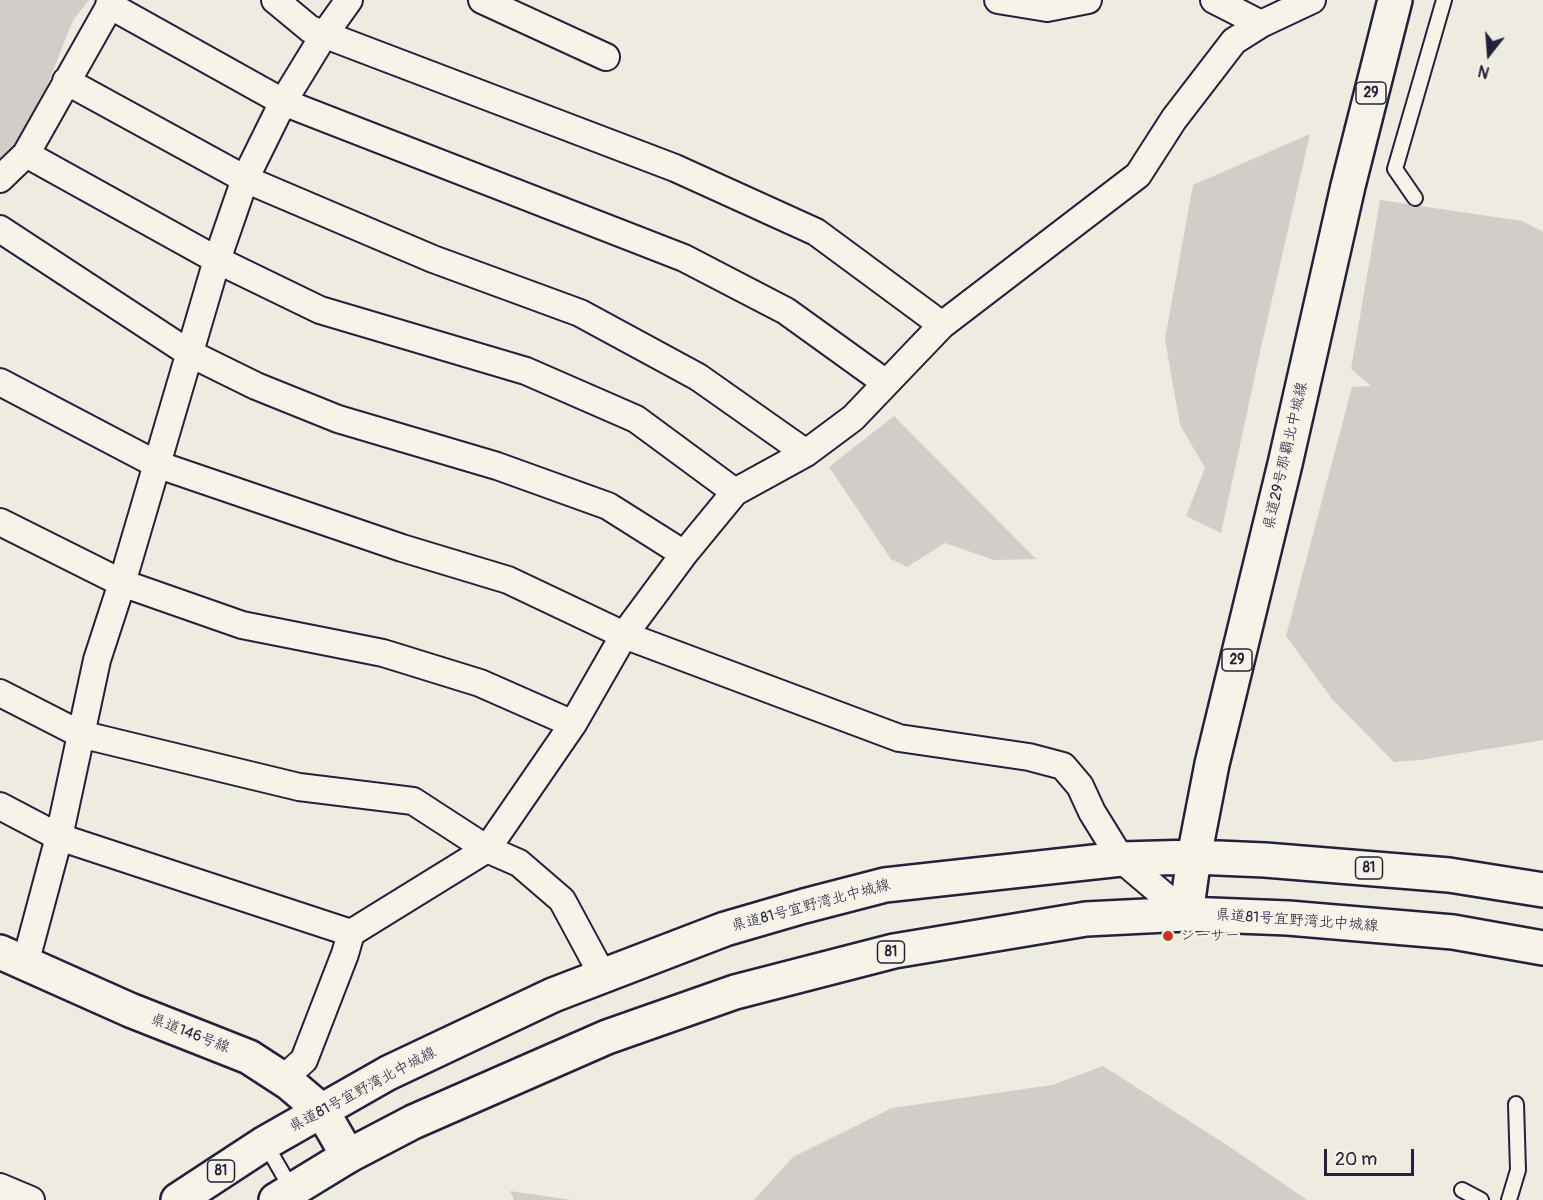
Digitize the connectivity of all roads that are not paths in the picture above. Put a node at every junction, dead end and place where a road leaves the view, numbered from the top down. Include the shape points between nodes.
1 (276, 0) edge
2 (349, 0) edge
3 (482, 0) edge
4 (998, 0) edge
5 (1088, 0) edge
6 (1214, 0) edge
7 (1312, 0) edge
8 (1395, 0) edge
9 (1444, 0) edge
10 (111, 3) edge
11 (1262, 24) junction
12 (324, 35) junction
13 (606, 57) dead end
14 (66, 81) junction
15 (283, 102) junction
16 (26, 154) junction
17 (0, 179) edge
18 (245, 179) junction
19 (1415, 198) dead end
20 (0, 229) edge
21 (217, 260) junction
22 (942, 325) junction
23 (189, 352) junction
24 (0, 382) edge
25 (886, 383) junction
26 (806, 453) junction
27 (156, 464) junction
28 (735, 492) junction
29 (0, 522) edge
30 (684, 554) junction
31 (122, 583) junction
32 (624, 636) junction
33 (0, 693) edge
34 (573, 724) junction
35 (80, 734) junction
36 (0, 806) edge
37 (59, 837) junction
38 (487, 849) junction
39 (1194, 857) junction
40 (1121, 859) junction
41 (1543, 890) edge
42 (1186, 914) junction
43 (351, 933) junction
44 (1543, 948) edge
45 (13, 958) edge
46 (603, 976) junction
47 (283, 1079) junction
48 (1516, 1104) dead end
49 (322, 1111) junction
50 (265, 1143) junction
51 (348, 1156) junction
52 (0, 1187) edge
53 (1462, 1190) dead end
54 (289, 1197) edge
55 (31, 1200) edge
56 (178, 1200) edge
57 (1481, 1200) edge
58 (1509, 1200) edge

1 - 12 street via 310,29
2 - 12 street
3 - 13 street
4 - 5 street via 1047,8
6 - 11 street
7 - 11 street
8 - 39 main road, 県道29号那覇北中城線 / 29 via 1212,764
9 - 19 lane via 1395,169
10 - 14 street
10 - 15 street
11 - 22 street via 1234,41 1174,119 1138,175
12 - 15 street
12 - 22 street via 675,168 816,232
14 - 16 street
14 - 18 street
15 - 18 street
15 - 25 street via 684,258 786,311
16 - 17 street
16 - 21 street
18 - 21 street
18 - 26 street via 433,259 580,313 698,377
20 - 23 street
21 - 23 street
21 - 28 street via 320,310 526,371 636,419
22 - 25 street
23 - 27 street
23 - 30 street via 256,386 338,419 497,466 608,506
24 - 27 street
25 - 26 street via 853,418
26 - 28 street
27 - 31 street
27 - 32 street via 508,580
28 - 30 street
29 - 31 street
30 - 32 street
31 - 34 street via 242,625 383,653 458,676
31 - 35 street via 97,660
32 - 34 street
32 - 40 street via 899,738 1029,757 1063,766 1080,786
33 - 35 street
34 - 38 street
35 - 37 street
35 - 38 street via 299,787 413,801
36 - 37 street
37 - 43 street
37 - 45 street
38 - 43 street
38 - 46 street via 519,863 562,900
39 - 40 main road, 県道81号宜野湾北中城線 / 81
39 - 41 main road, 県道81号宜野湾北中城線 / 81 via 1449,875
39 - 42 main road, 県道29号那覇北中城線 / 29
40 - 42 street
40 - 46 main road, 県道81号宜野湾北中城線 / 81 via 885,885 726,929
42 - 44 main road, 県道81号宜野湾北中城線 / 81 via 1453,932
42 - 51 main road, 県道81号宜野湾北中城線 / 81 via 1086,919 894,951 735,992 607,1037 413,1122
43 - 47 street via 304,1060
45 - 47 main road, 県道146号線 via 249,1057
46 - 49 main road, 県道81号宜野湾北中城線 / 81 via 553,995 388,1073
47 - 49 main road, 県道146号線
48 - 58 lane via 1518,1170
49 - 50 main road, 県道81号宜野湾北中城線 / 81
49 - 51 main road, 県道146号線
50 - 54 lane
50 - 56 main road, 県道81号宜野湾北中城線 / 81
51 - 54 main road, 県道81号宜野湾北中城線 / 81
52 - 55 street
53 - 57 lane

